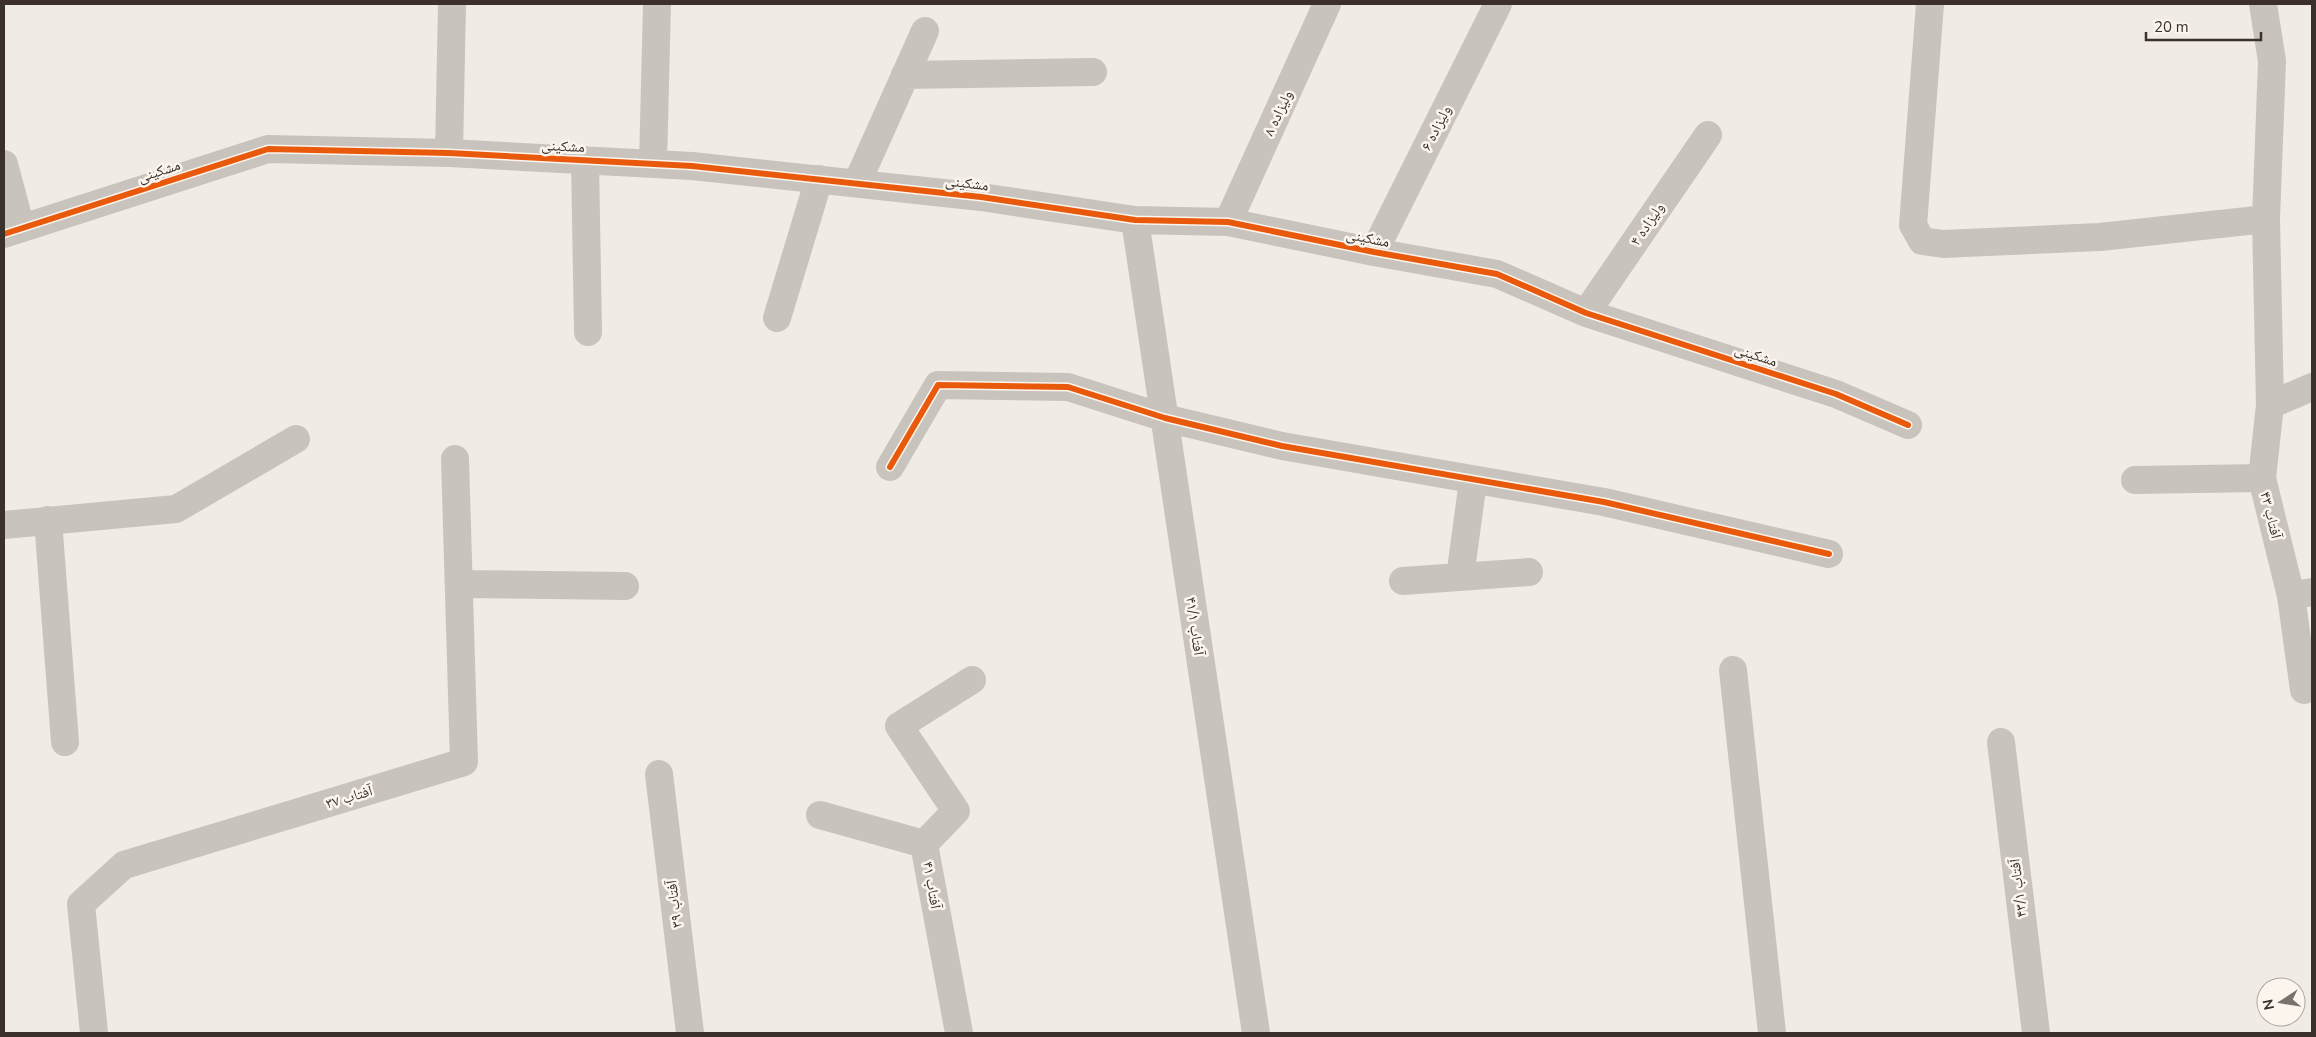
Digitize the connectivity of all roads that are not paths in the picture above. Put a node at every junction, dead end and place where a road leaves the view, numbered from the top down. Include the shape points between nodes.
1 (452, 4) edge
2 (657, 4) edge
3 (1327, 4) edge
4 (1498, 4) edge
5 (1930, 4) edge
6 (2263, 4) edge
7 (925, 31) dead end
8 (1093, 72) dead end
9 (905, 75) junction
10 (1708, 135) dead end
11 (449, 153) junction
12 (585, 160) junction
13 (4, 164) edge
14 (653, 164) junction
15 (819, 180) junction
16 (857, 184) junction
17 (2266, 219) junction
18 (1135, 220) junction
19 (1228, 222) junction
20 (12, 231) edge
21 (1374, 252) junction
22 (1586, 313) junction
23 (777, 318) dead end
24 (588, 332) dead end
25 (2312, 388) edge
26 (2270, 405) junction
27 (1164, 418) junction
28 (1908, 425) dead end
29 (296, 439) dead end
30 (455, 459) dead end
31 (890, 467) dead end
32 (2262, 478) junction
33 (1472, 480) junction
34 (2135, 480) dead end
35 (48, 520) junction
36 (4, 525) edge
37 (1829, 554) dead end
38 (1529, 572) dead end
39 (1460, 577) junction
40 (1403, 581) dead end
41 (459, 584) junction
42 (626, 586) dead end
43 (2302, 594) edge
44 (1733, 670) dead end
45 (972, 680) dead end
46 (2304, 690) dead end
47 (65, 742) dead end
48 (2001, 742) dead end
49 (659, 774) dead end
50 (820, 815) dead end
51 (924, 844) junction
52 (94, 1033) edge
53 (690, 1033) edge
54 (959, 1033) edge
55 (1256, 1033) edge
56 (1772, 1033) edge
57 (2036, 1033) edge

1 - 11 street
2 - 14 street
3 - 19 street, ولیزاده ۸
4 - 21 street, ولیزاده ۶
5 - 17 street via 1913,225 1922,240 1943,244 2100,237
6 - 17 street via 2272,61
7 - 9 street
8 - 9 street
9 - 16 street
10 - 22 street, ولیزاده ۴
11 - 12 street, مشکینی
11 - 20 street, مشکینی via 268,149
12 - 14 street, مشکینی
12 - 24 street
13 - 20 street
14 - 15 street, مشکینی
15 - 16 street, مشکینی
15 - 23 street
16 - 18 street, مشکینی via 981,197
17 - 26 street
18 - 19 street, مشکینی
18 - 27 street, آفتاب ۴١/١
19 - 21 street, مشکینی
21 - 22 street, مشکینی via 1496,274
22 - 28 street, مشکینی via 1836,394
25 - 26 street
26 - 32 street
27 - 31 street via 1068,387 938,384
27 - 33 street via 1282,446
27 - 55 street, آفتاب ۴١/١
29 - 35 street via 176,509
30 - 41 street, آفتاب ۳۷
32 - 34 street, آفتاب ۴۳
32 - 43 street, آفتاب ۴۳
33 - 37 street via 1604,502
33 - 39 street
35 - 36 street
35 - 47 street
38 - 39 street
39 - 40 street
41 - 42 street
41 - 52 street, آفتاب ۳۷ via 464,762 124,865 81,904
43 - 46 street, آفتاب ۴۳
44 - 56 street
45 - 51 street via 899,726 956,811
48 - 57 street, آفتاب ۴۳/۱
49 - 53 street, آفتاب ۳۹
50 - 51 street, آفتاب ۴۱
51 - 54 street, آفتاب ۴۱

